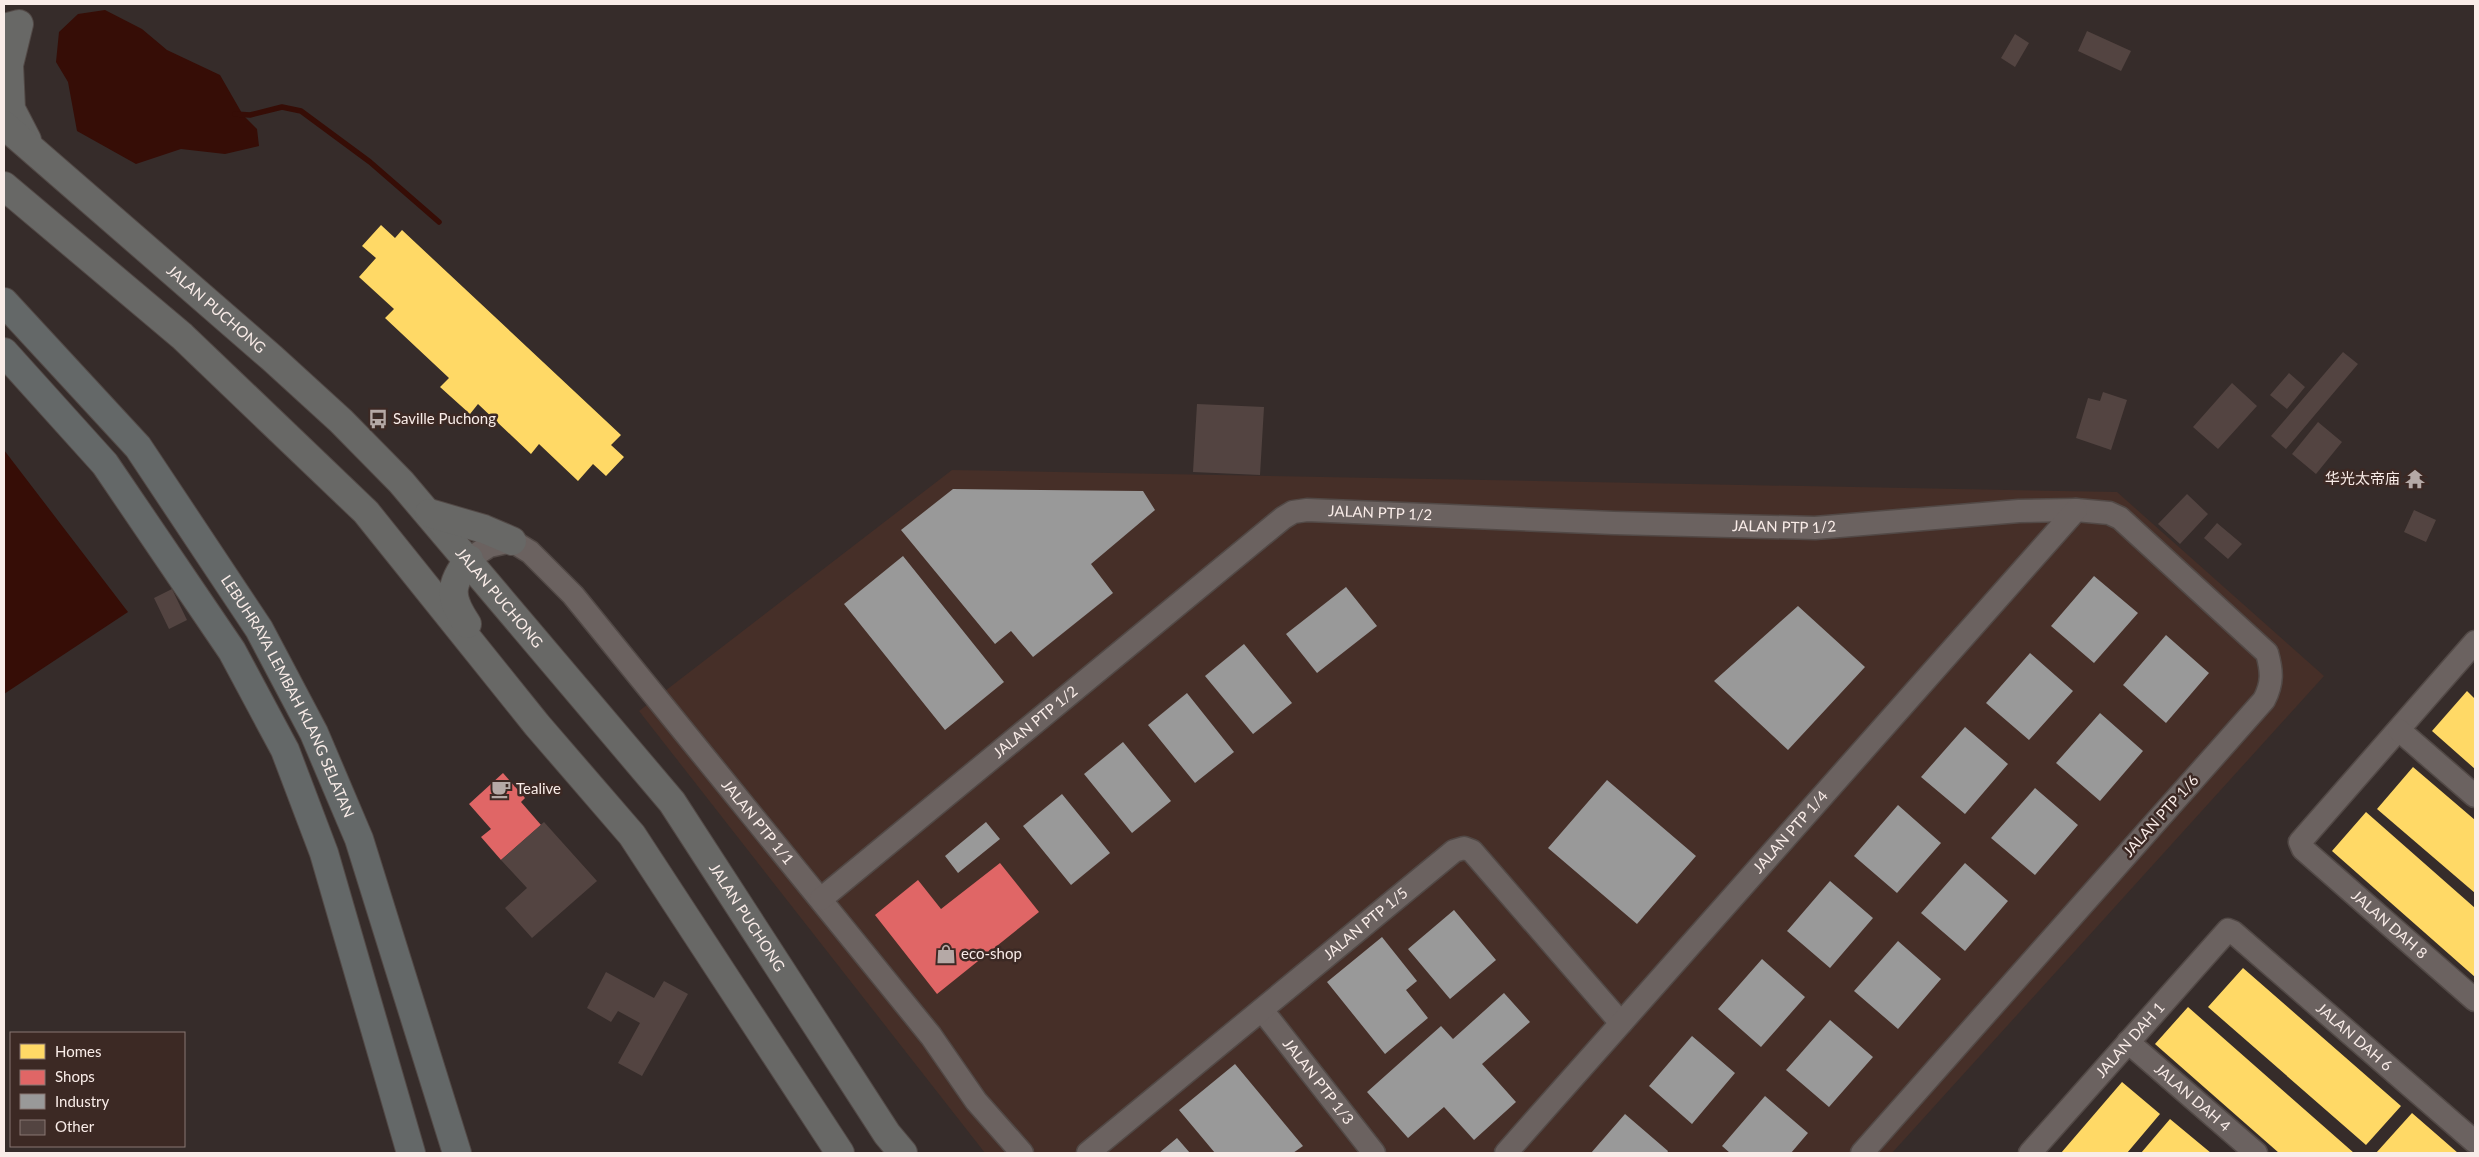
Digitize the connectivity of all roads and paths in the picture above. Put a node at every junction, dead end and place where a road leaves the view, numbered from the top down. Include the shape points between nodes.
1 (9, 30) edge
2 (4, 125) edge
3 (31, 148) junction
4 (4, 186) edge
5 (4, 302) edge
6 (4, 352) edge
7 (2076, 510) junction
8 (429, 513) junction
9 (512, 541) junction
10 (469, 559) junction
11 (2475, 642) edge
12 (537, 725) junction
13 (2399, 730) junction
14 (2475, 796) edge
15 (821, 899) junction
16 (2233, 932) joint
17 (2475, 1000) edge
18 (1262, 1010) junction
19 (1621, 1023) junction
20 (2128, 1042) junction
21 (2475, 1142) edge
22 (2246, 1150) edge
23 (411, 1153) edge
24 (457, 1153) edge
25 (840, 1153) edge
26 (903, 1153) edge
27 (1022, 1153) edge
28 (1088, 1153) edge
29 (1374, 1153) edge
30 (1506, 1153) edge
31 (1862, 1153) edge
32 (2030, 1153) edge

1 - 3 main road via 11,109
2 - 3 main road, JALAN PUCHONG
3 - 8 main road, JALAN PUCHONG via 341,421
4 - 12 main road via 182,336 366,512
5 - 24 highway, LEBUHRAYA LEMBAH KLANG SELATAN via 138,447 259,629 310,724 358,840
6 - 23 highway, LEBUHRAYA LEMBAH KLANG SELATAN via 105,464 232,651 285,750 324,854
7 - 15 street, JALAN PTP 1/2 via 2019,511 1815,528 1293,512
7 - 19 street, JALAN PTP 1/4
7 - 31 street, JALAN PTP 1/6 via 2109,513 2120,518 2267,653 2272,671 2271,687 2264,700
8 - 9 main road via 484,528
8 - 10 main road, JALAN PUCHONG
9 - 10 street via 489,546
9 - 15 street, JALAN PTP 1/1 via 530,552 573,595
10 - 12 main road via 455,577 455,606 501,665
10 - 26 main road, JALAN PUCHONG via 672,802 887,1134
11 - 13 street
12 - 25 main road via 632,835
13 - 14 street
13 - 17 street, JALAN DAH 8 via 2300,842 2303,849
15 - 27 street, JALAN PTP 1/1 via 931,1036 976,1101
16 - 20 street, JALAN DAH 1 via 2228,930 2223,934
16 - 21 street, JALAN DAH 6
18 - 19 street, JALAN PTP 1/5 via 1454,851 1464,848 1472,851
18 - 28 street, JALAN PTP 1/5
18 - 29 street, JALAN PTP 1/3
19 - 30 street, JALAN PTP 1/4
20 - 22 street, JALAN DAH 4
20 - 32 street, JALAN DAH 1

